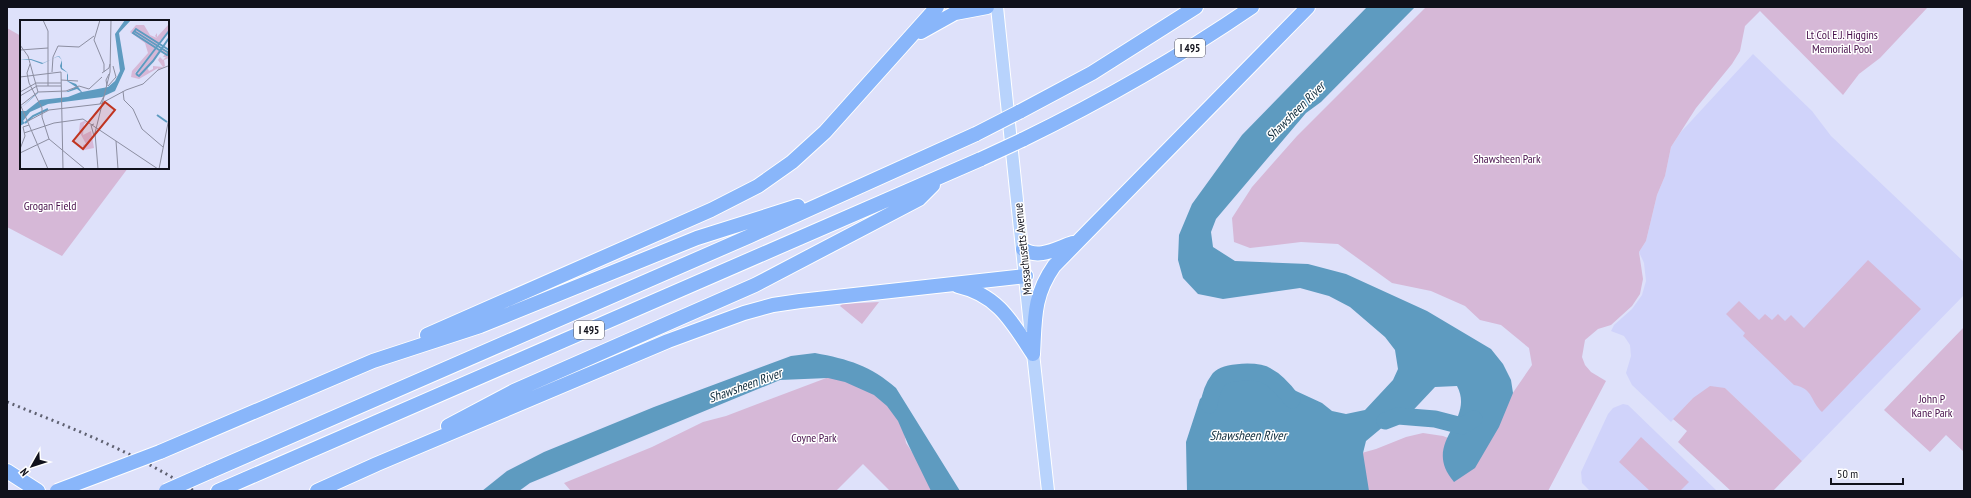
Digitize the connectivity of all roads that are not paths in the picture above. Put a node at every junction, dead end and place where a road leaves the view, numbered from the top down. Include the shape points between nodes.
1 (937, 7) edge
2 (987, 7) edge
3 (997, 7) edge
4 (1196, 7) edge
5 (1252, 7) edge
6 (1308, 7) edge
7 (910, 38) junction
8 (941, 178) junction
9 (859, 186) junction
10 (1076, 242) junction
11 (1023, 249) junction
12 (1026, 276) junction
13 (948, 284) junction
14 (1033, 354) junction
15 (373, 361) junction
16 (377, 464) junction
17 (7, 471) edge
18 (38, 491) edge
19 (57, 491) edge
20 (166, 491) edge
21 (218, 491) edge
22 (317, 491) edge
23 (1048, 491) edge

1 - 7 highway
2 - 7 highway via 955,13
3 - 11 main road, Massachusetts Avenue
4 - 9 highway, I 495, bridge via 1092,73 1020,112
5 - 8 highway, I 495, bridge via 1188,49 1065,119
6 - 10 highway
7 - 15 highway via 812,144 758,186 711,210
8 - 16 highway via 919,199 801,262 706,308 514,391
8 - 21 highway, I 495
9 - 15 highway via 697,238 480,326
9 - 20 highway, I 495, bridge via 721,249
10 - 11 highway via 1042,253 1034,254
10 - 14 highway via 1054,266 1036,302
11 - 12 main road, Massachusetts Avenue
12 - 13 highway
12 - 14 main road, Massachusetts Avenue
13 - 14 highway via 974,290 998,306
13 - 16 highway via 800,301 744,313 668,342
14 - 23 main road, Massachusetts Avenue
15 - 19 highway, bridge via 160,452
16 - 22 highway
17 - 18 highway

